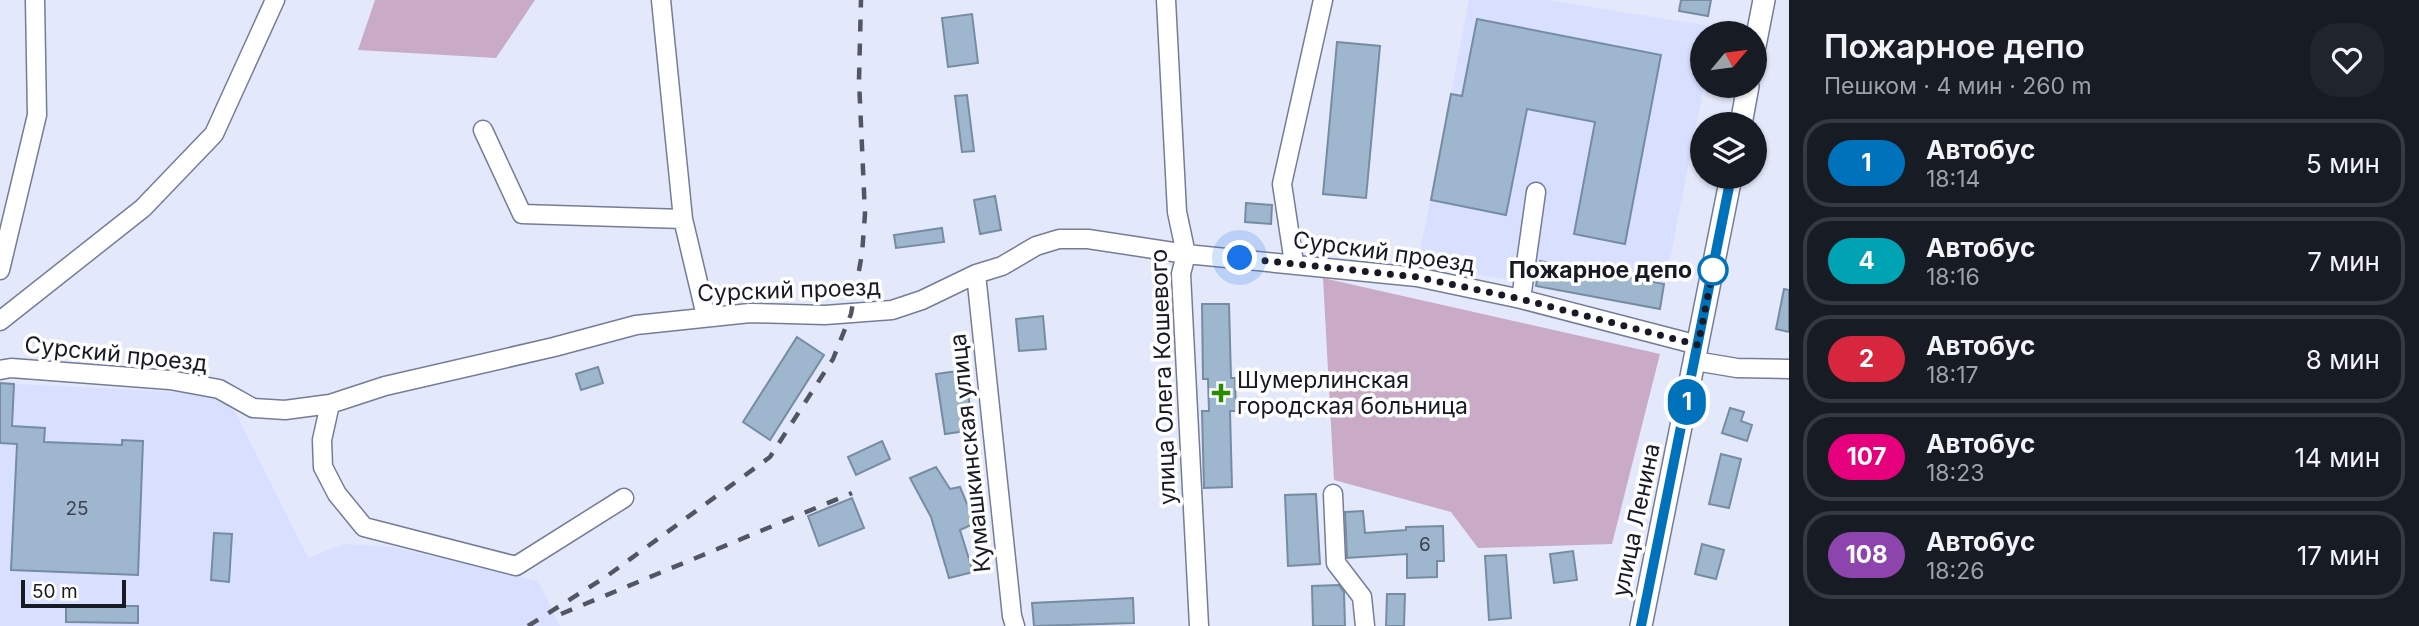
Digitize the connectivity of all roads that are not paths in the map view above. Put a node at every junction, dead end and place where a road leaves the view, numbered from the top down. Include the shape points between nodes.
1 (35, 0) edge
2 (275, 0) edge
3 (661, 0) edge
4 (1167, 0) edge
5 (1323, 0) edge
6 (1764, 0) edge
7 (1760, 21) edge
8 (483, 130) dead end
9 (1729, 189) edge
10 (1536, 192) dead end
11 (683, 219) junction
12 (1186, 254) junction
13 (1294, 263) junction
14 (0, 270) edge
15 (976, 274) junction
16 (1521, 299) junction
17 (706, 316) junction
18 (0, 321) edge
19 (1696, 353) junction
20 (1789, 369) edge
21 (0, 370) edge
22 (330, 404) junction
23 (1333, 494) dead end
24 (624, 498) dead end
25 (1015, 626) edge
26 (1199, 626) edge
27 (1366, 626) edge
28 (1641, 626) edge

1 - 14 street via 37,115
2 - 18 street via 214,134 143,208
3 - 11 street
4 - 12 street, улица Олега Кошевого via 1177,212
5 - 13 street via 1282,184
6 - 7 main road
8 - 11 street via 522,214
9 - 19 main road, улица Ленина
10 - 16 street
11 - 17 street
12 - 13 street, Сурский проезд
12 - 15 street, Сурский проезд via 1059,239
12 - 26 street, улица Олега Кошевого via 1181,274
13 - 16 street, Сурский проезд via 1417,277
15 - 17 street, Сурский проезд via 892,310
15 - 25 street, Кумашкинская улица
16 - 19 street, Сурский проезд
17 - 22 street, Сурский проезд via 636,325 385,386
19 - 20 street, Сурский проезд via 1737,368
19 - 28 main road, улица Ленина
21 - 22 street, Сурский проезд via 170,380 219,390 253,408 285,410
22 - 24 street via 322,440 323,467 337,494 364,527 516,566
23 - 27 street via 1336,563 1362,597

